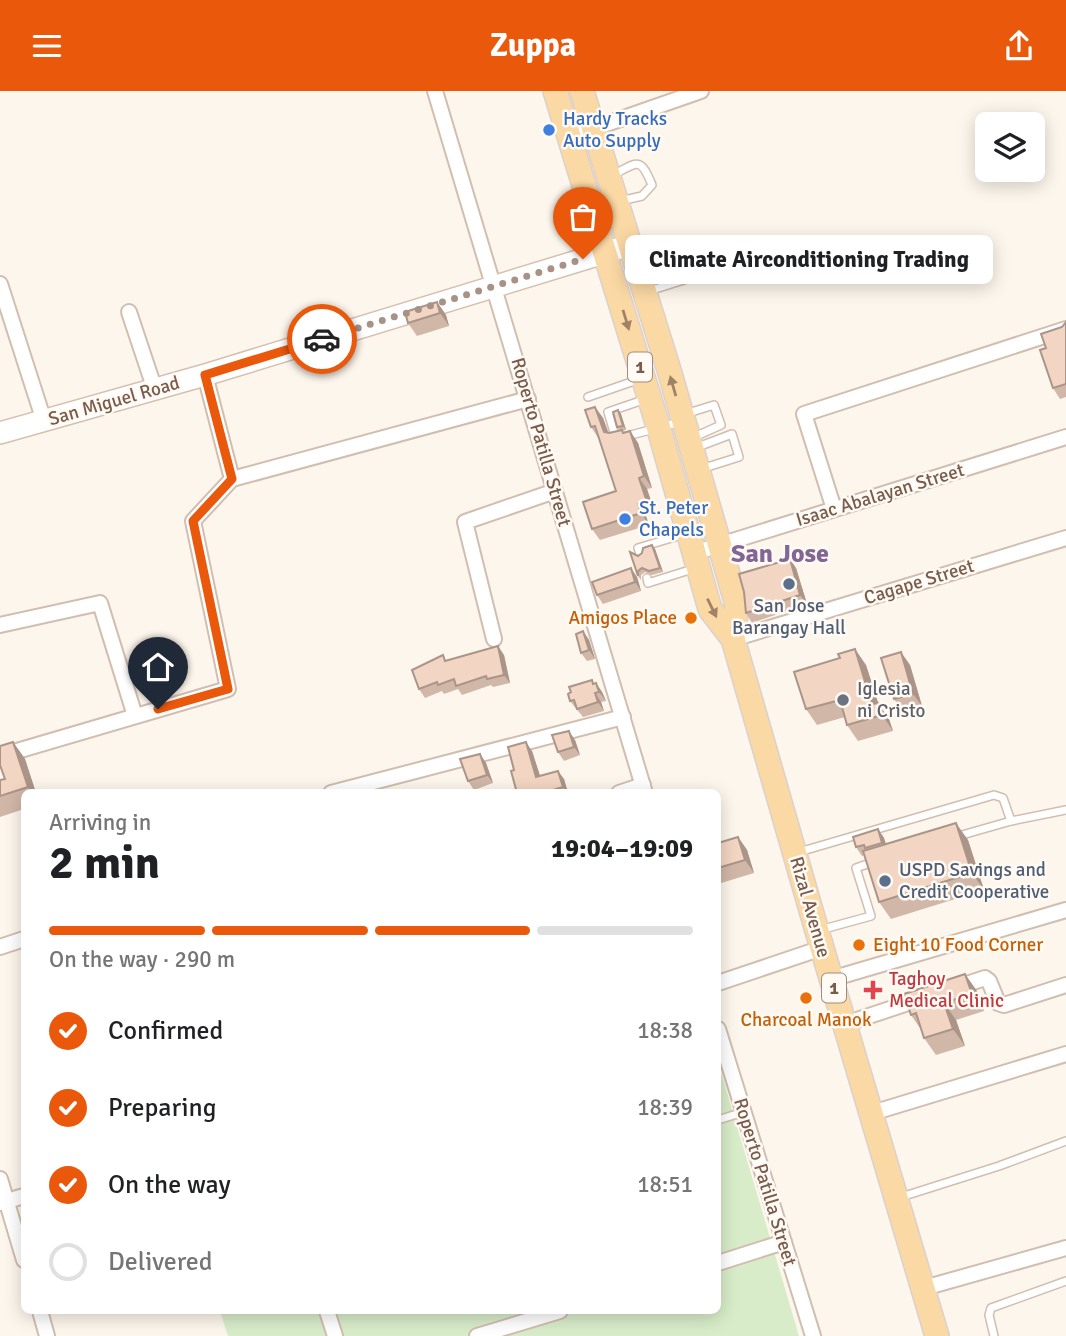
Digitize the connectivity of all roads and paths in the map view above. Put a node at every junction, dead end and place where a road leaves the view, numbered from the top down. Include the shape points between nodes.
1 (435, 91) edge
2 (701, 91) edge
3 (582, 92) edge
4 (557, 96) edge
5 (593, 129) junction
6 (569, 137) junction
7 (609, 177) junction
8 (617, 202) junction
9 (630, 245) junction
10 (606, 253) junction
11 (763, 255) dead end
12 (0, 284) edge
13 (495, 286) junction
14 (645, 293) junction
15 (129, 311) dead end
16 (1066, 329) edge
17 (205, 375) junction
18 (647, 388) junction
19 (155, 390) junction
20 (588, 397) dead end
21 (528, 399) junction
22 (44, 421) junction
23 (659, 429) junction
24 (0, 433) edge
25 (1066, 437) edge
26 (688, 439) junction
27 (232, 479) junction
28 (555, 491) junction
29 (834, 509) junction
30 (1066, 538) edge
31 (719, 545) junction
32 (694, 551) junction
33 (640, 554) edge
34 (646, 579) dead end
35 (0, 625) edge
36 (494, 639) dead end
37 (733, 639) junction
38 (135, 716) junction
39 (622, 717) junction
40 (0, 756) edge
41 (346, 789) edge
42 (644, 789) edge
43 (1066, 810) edge
44 (1011, 821) junction
45 (943, 841) edge
46 (795, 854) junction
47 (881, 860) edge
48 (1066, 910) edge
49 (819, 939) junction
50 (21, 940) edge
51 (0, 947) edge
52 (831, 979) junction
53 (721, 982) edge
54 (1066, 985) edge
55 (845, 1024) junction
56 (721, 1039) edge
57 (1066, 1053) edge
58 (743, 1112) junction
59 (872, 1113) junction
60 (721, 1119) edge
61 (1066, 1141) edge
62 (0, 1179) edge
63 (21, 1197) edge
64 (897, 1198) junction
65 (3, 1202) edge
66 (784, 1243) junction
67 (1066, 1248) edge
68 (21, 1252) edge
69 (721, 1262) edge
70 (1066, 1281) edge
71 (924, 1288) junction
72 (41, 1314) edge
73 (328, 1314) edge
74 (550, 1314) edge
75 (47, 1336) edge
76 (335, 1336) edge
77 (477, 1336) edge
78 (814, 1336) edge
79 (937, 1336) edge
80 (994, 1336) edge

1 - 13 street, Roperto Patilla Street
2 - 5 street
3 - 4 main road
3 - 5 main road, Rizal Avenue / 1
4 - 6 main road, Rizal Avenue / 1
5 - 6 street
5 - 7 main road, Rizal Avenue / 1
6 - 10 main road, Rizal Avenue / 1
7 - 8 main road, Rizal Avenue / 1
7 - 8 lane via 641,164 652,185 642,195
8 - 9 main road, Rizal Avenue / 1
9 - 10 street, San Miguel Road
9 - 14 main road, Rizal Avenue / 1
10 - 13 street, San Miguel Road
10 -> 18 main road, Rizal Avenue / 1
11 - 14 lane
12 - 22 street
13 - 17 street, San Miguel Road
13 - 21 street, Roperto Patilla Street
26 -> 14 main road, Rizal Avenue / 1
15 - 19 street
16 - 29 street via 804,414
17 - 19 street, San Miguel Road
17 - 27 street
18 - 20 lane
18 - 23 main road, Rizal Avenue / 1
18 - 23 lane via 608,412 616,439
19 - 22 street, San Miguel Road
21 - 27 street
21 - 28 street, Roperto Patilla Street
22 - 24 street, San Miguel Road
23 - 26 lane
23 - 32 main road, Rizal Avenue / 1
25 - 29 street, Isaac Abalayan Street
26 - 26 lane via 721,425 715,405
26 - 26 lane via 732,434 739,457
26 - 31 main road, Rizal Avenue / 1
27 - 38 street via 193,521 228,689
28 - 36 street via 465,522
28 - 39 street, Roperto Patilla Street
29 - 31 street, Isaac Abalayan Street
30 - 37 street, Cagape Street
31 - 32 street, Isaac Abalayan Street
31 - 37 main road, Rizal Avenue / 1 via 737,605
32 - 33 lane via 638,548
32 - 34 lane via 648,583
32 -> 37 main road, Rizal Avenue / 1 via 710,609
35 - 38 street via 100,603
37 - 46 main road, Rizal Avenue / 1
38 - 40 street
39 - 41 street
39 - 42 street, Roperto Patilla Street
43 - 44 lane
44 - 45 lane
44 - 46 lane via 1003,798 993,795
46 - 49 main road, Rizal Avenue / 1
47 - 49 lane via 856,868 871,916
48 - 52 street
49 - 52 main road, Rizal Avenue / 1
49 - 53 street
50 - 51 street
52 - 55 main road, Rizal Avenue / 1
54 - 55 street via 1004,1005 998,1003 985,978
55 - 59 main road, Rizal Avenue / 1
56 - 58 street, Roperto Patilla Street
57 - 59 street
58 - 60 lane
58 - 66 street, Roperto Patilla Street
59 - 64 main road, Rizal Avenue / 1
61 - 64 lane
62 - 65 street
63 - 65 street
64 - 71 main road, Rizal Avenue / 1
65 - 68 street
66 - 69 street
66 - 78 street, Roperto Patilla Street
67 - 71 street
70 - 80 lane via 991,1308
71 - 79 main road, Rizal Avenue / 1
72 - 75 street
73 - 76 street
74 - 77 street

